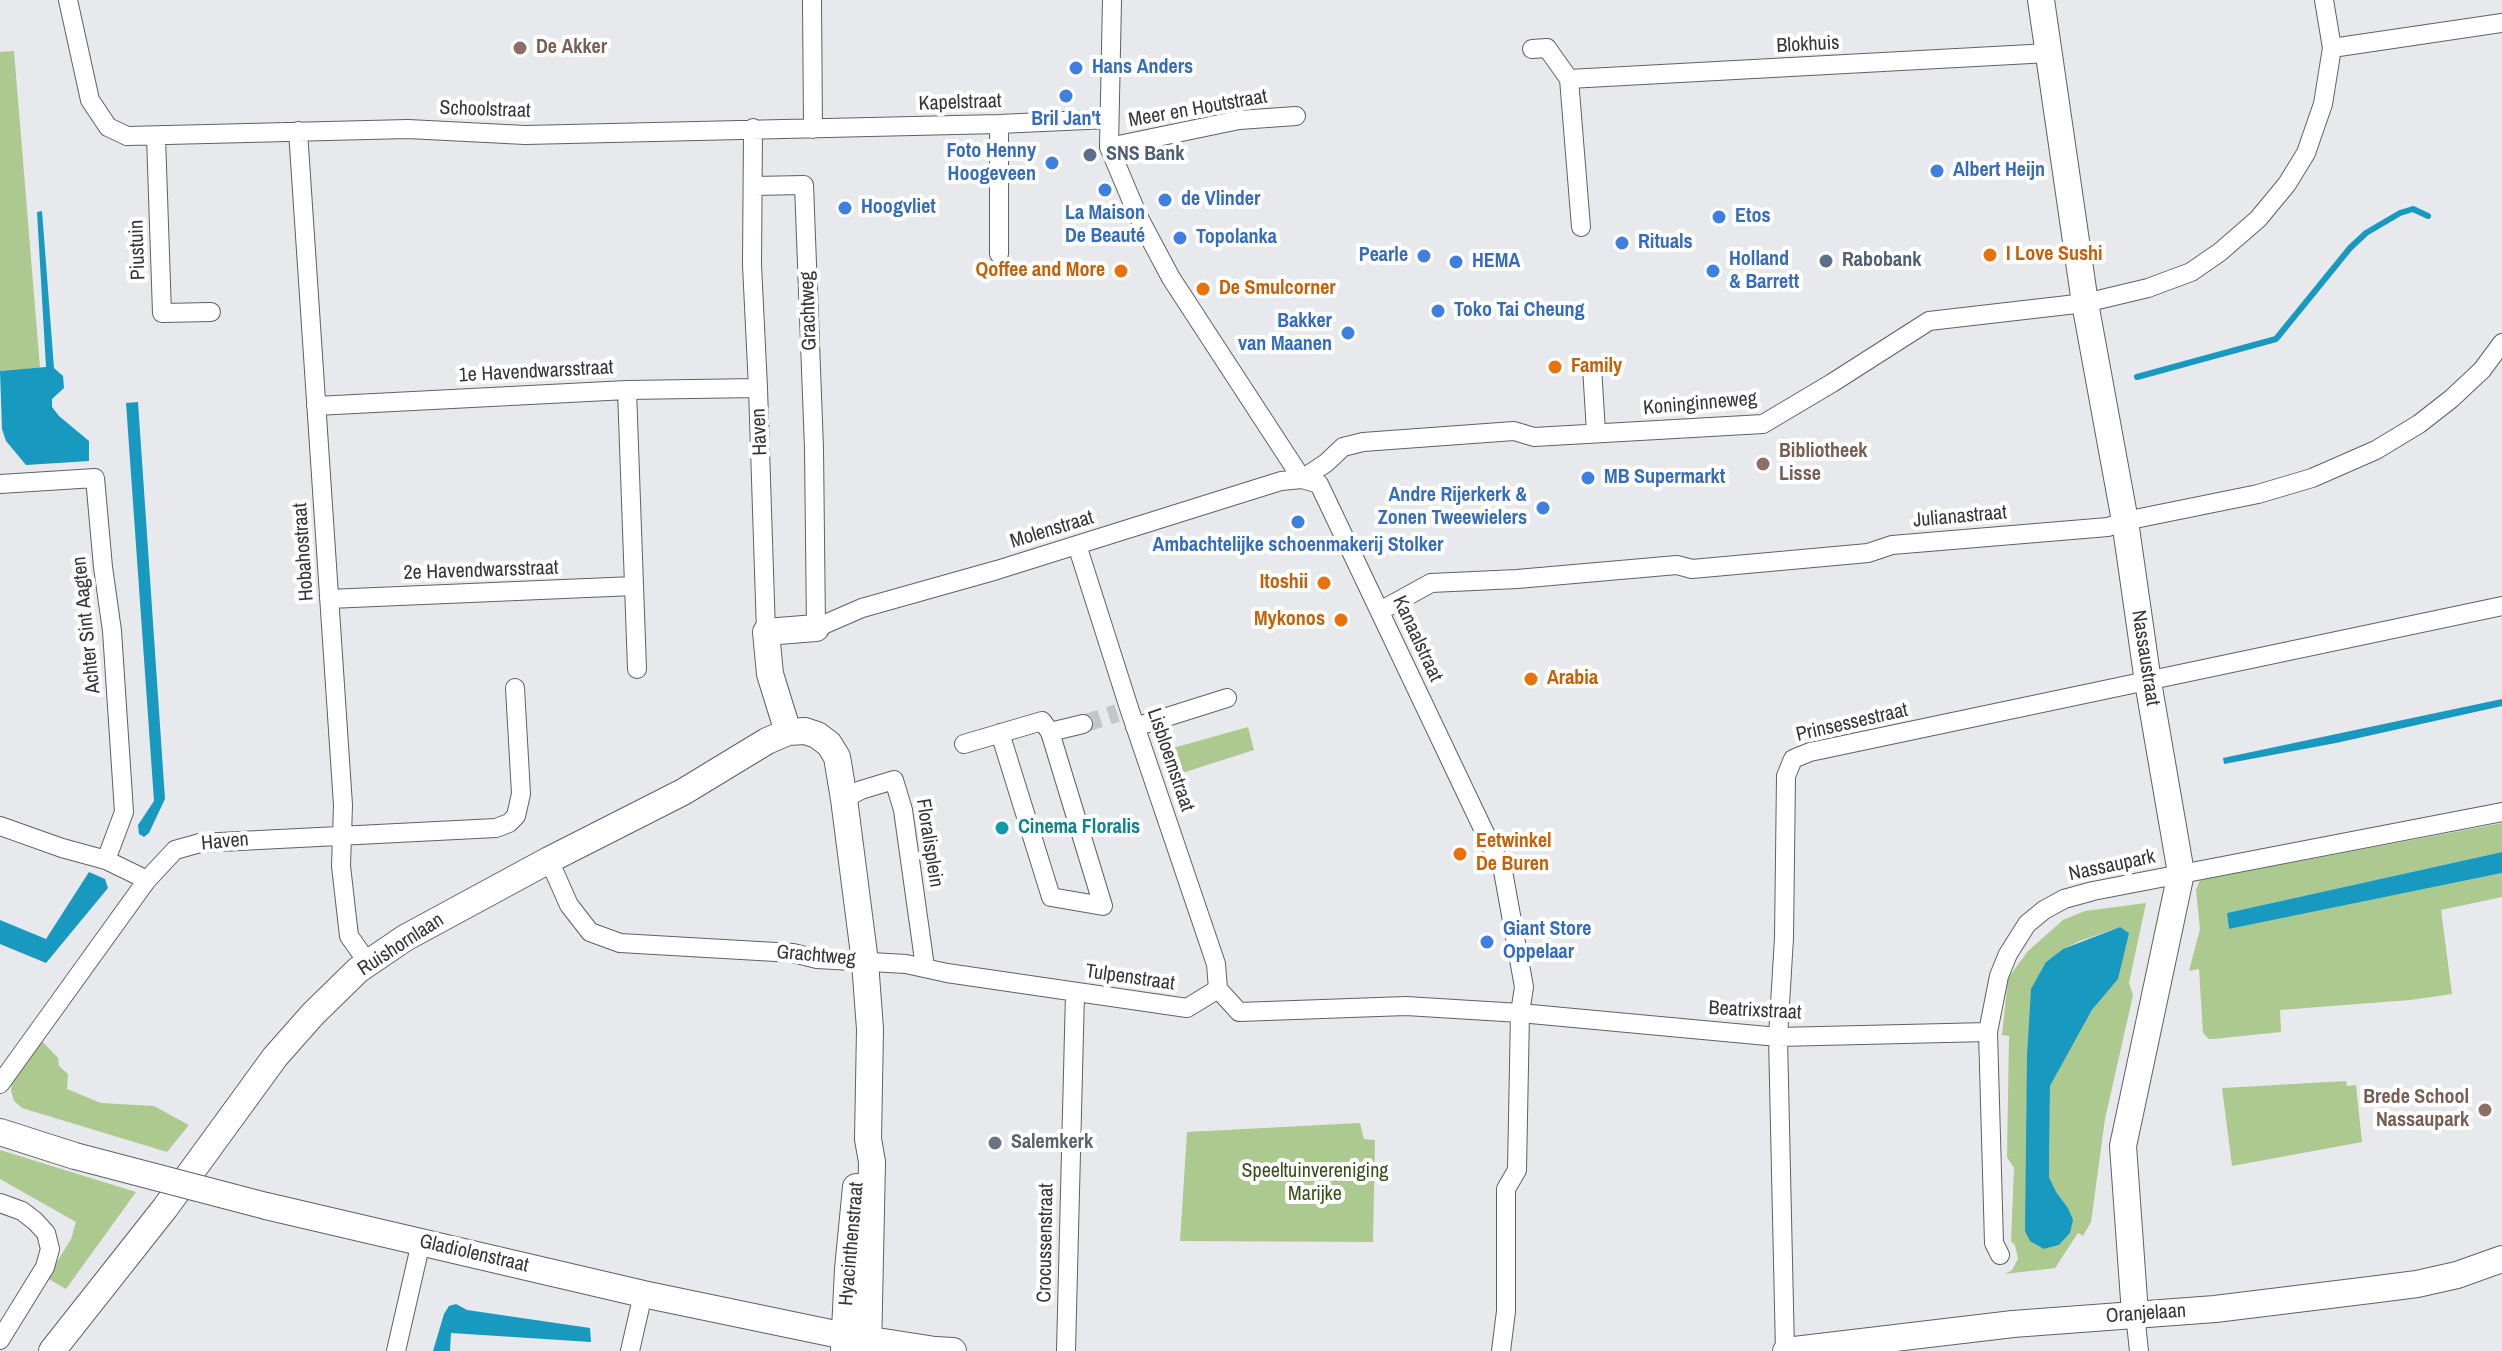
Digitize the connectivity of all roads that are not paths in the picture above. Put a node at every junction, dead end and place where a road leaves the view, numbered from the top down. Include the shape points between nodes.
1 (68, 0) edge
2 (812, 0) edge
3 (1112, 0) edge
4 (2041, 0) edge
5 (2324, 0) edge
6 (2502, 23) edge
7 (2332, 48) junction
8 (1532, 49) dead end
9 (2049, 53) junction
10 (1569, 79) junction
11 (1296, 116) dead end
12 (1109, 119) junction
13 (999, 124) junction
14 (753, 128) junction
15 (813, 129) junction
16 (298, 131) junction
17 (156, 137) junction
18 (1109, 147) junction
19 (754, 186) junction
20 (1581, 227) dead end
21 (999, 254) dead end
22 (2085, 303) junction
23 (211, 312) dead end
24 (2502, 343) edge
25 (1592, 367) dead end
26 (758, 388) junction
27 (627, 390) junction
28 (316, 406) junction
29 (1596, 432) junction
30 (1302, 479) junction
31 (0, 484) edge
32 (2125, 521) junction
33 (1077, 545) junction
34 (634, 586) junction
35 (329, 599) junction
36 (2502, 606) edge
37 (1380, 611) junction
38 (816, 628) junction
39 (766, 632) junction
40 (637, 669) dead end
41 (2148, 682) junction
42 (515, 688) dead end
43 (1227, 698) dead end
44 (1083, 724) tunnel mouth
45 (1135, 727) junction
46 (788, 732) junction
47 (1050, 732) junction
48 (1000, 733) junction
49 (964, 744) dead end
50 (844, 799) junction
51 (2502, 812) edge
52 (0, 826) edge
53 (342, 837) junction
54 (106, 860) junction
55 (549, 860) junction
56 (2181, 873) junction
57 (147, 880) junction
58 (865, 962) junction
59 (368, 963) junction
60 (925, 967) junction
61 (1218, 989) junction
62 (1075, 993) junction
63 (1520, 1013) junction
64 (1988, 1032) junction
65 (1778, 1037) junction
66 (0, 1084) edge
67 (0, 1132) edge
68 (0, 1203) edge
69 (421, 1242) junction
70 (2000, 1255) dead end
71 (2500, 1265) edge
72 (643, 1294) junction
73 (2135, 1314) junction
74 (0, 1340) edge
75 (856, 1344) edge
76 (52, 1351) edge
77 (396, 1351) edge
78 (630, 1351) edge
79 (953, 1351) edge
80 (1066, 1351) edge
81 (1501, 1351) edge
82 (1785, 1351) edge
83 (2139, 1351) edge

1 - 17 street, Schoolstraat via 90,100 108,127 127,136
2 - 15 street
3 - 12 street, Kanaalstraat
4 - 9 main road, Nassaustraat
5 - 7 street, Koninginneweg
6 - 7 street
7 - 22 street, Koninginneweg via 2323,104 2306,153 2258,219 2191,272
8 - 10 street via 1547,48
9 - 10 street, Blokhuis
9 - 22 main road, Nassaustraat
10 - 20 street
11 - 18 street, Meer en Houtstraat via 1239,120
12 - 13 street, Kapelstraat
12 - 18 street, Kanaalstraat
13 - 15 street, Kapelstraat
13 - 21 street
14 - 15 street, Schoolstraat
14 - 16 street, Schoolstraat via 525,135
14 - 19 street, Haven
16 - 17 street, Schoolstraat
16 - 28 street, Hobahostraat
17 - 23 street, Piustuin via 162,313
18 - 30 street, Kanaalstraat via 1171,278
19 - 26 street, Haven
19 - 38 street, Grachtweg via 804,185
22 - 29 street, Koninginneweg via 1929,321 1763,424
22 - 32 main road, Nassaustraat
24 - 32 street, Julianastraat via 2451,399 2376,450 2271,490
25 - 29 street
26 - 27 street, 1e Havendwarsstraat
26 - 39 street, Haven
27 - 28 street, 1e Havendwarsstraat
27 - 34 street
28 - 35 street, Hobahostraat
29 - 30 street, Koninginneweg via 1534,437 1514,431 1363,442 1343,447
30 - 33 street, Molenstraat
30 - 37 street, Kanaalstraat via 1319,484
31 - 54 street, Achter Sint Aagten via 95,478 124,812
32 - 37 street, Julianastraat via 1794,560 1431,583
32 - 41 main road, Nassaustraat
33 - 38 street, Molenstraat via 862,608
33 - 45 street, Lisbloemstraat via 1123,711
34 - 35 street, 2e Havendwarsstraat
34 - 40 street
35 - 53 street, Hobahostraat
36 - 41 street, Prinsessestraat
37 - 63 street, Kanaalstraat via 1503,871 1524,987
38 - 39 main road
39 - 46 main road, Haven via 770,674
41 - 56 main road, Nassaustraat
41 - 65 street, Prinsessestraat via 1793,759 1786,776
42 - 53 street, Haven via 521,794 509,823
43 - 45 street
44 - 47 street
45 - 61 street, Lisbloemstraat via 1216,964
46 - 50 main road, Grachtweg via 805,731 829,744 837,757
46 - 55 main road, Ruishornlaan
47 - 48 street via 1042,721
47 - 48 street via 1103,906 1051,897
48 - 49 street
50 - 58 main road, Grachtweg
50 - 60 street, Floralisplein via 894,780
51 - 56 street, Nassaupark
52 - 54 street
53 - 57 street, Haven via 200,843 175,850
53 - 59 street, Hobahostraat via 349,936
54 - 57 street
55 - 58 street, Grachtweg via 569,905 590,932 620,943
55 - 59 main road, Ruishornlaan
56 - 64 street, Nassaupark via 2064,899 2027,924 2008,954
56 - 73 main road, Nassaustraat via 2123,1146
57 - 66 street, Haven
58 - 60 street, Tulpenstraat
58 - 75 main road, Hyacinthenstraat via 868,1139 859,1161 848,1269
59 - 76 main road, Ruishornlaan via 275,1057
60 - 62 street, Tulpenstraat
61 - 62 street, Tulpenstraat via 1187,1008
61 - 63 street via 1239,1012 1406,1006
62 - 80 street, Crocussenstraat
63 - 65 street, Beatrixstraat
63 - 81 street, Kanaalstraat via 1517,1170 1506,1189
64 - 65 street, Beatrixstraat
64 - 70 street, Nassaupark via 1994,1243
65 - 82 street, Prinsessestraat
67 - 69 main road, Gladiolenstraat, bridge via 266,1206
68 - 74 street via 35,1221 46,1233 50,1249 45,1267
69 - 72 main road, Gladiolenstraat
69 - 77 street
71 - 73 main road, Oranjelaan via 2401,1286
72 - 75 main road, Gladiolenstraat
72 - 78 street
73 - 82 main road, Oranjelaan
73 - 83 street
75 - 79 main road, Gladiolenstraat

